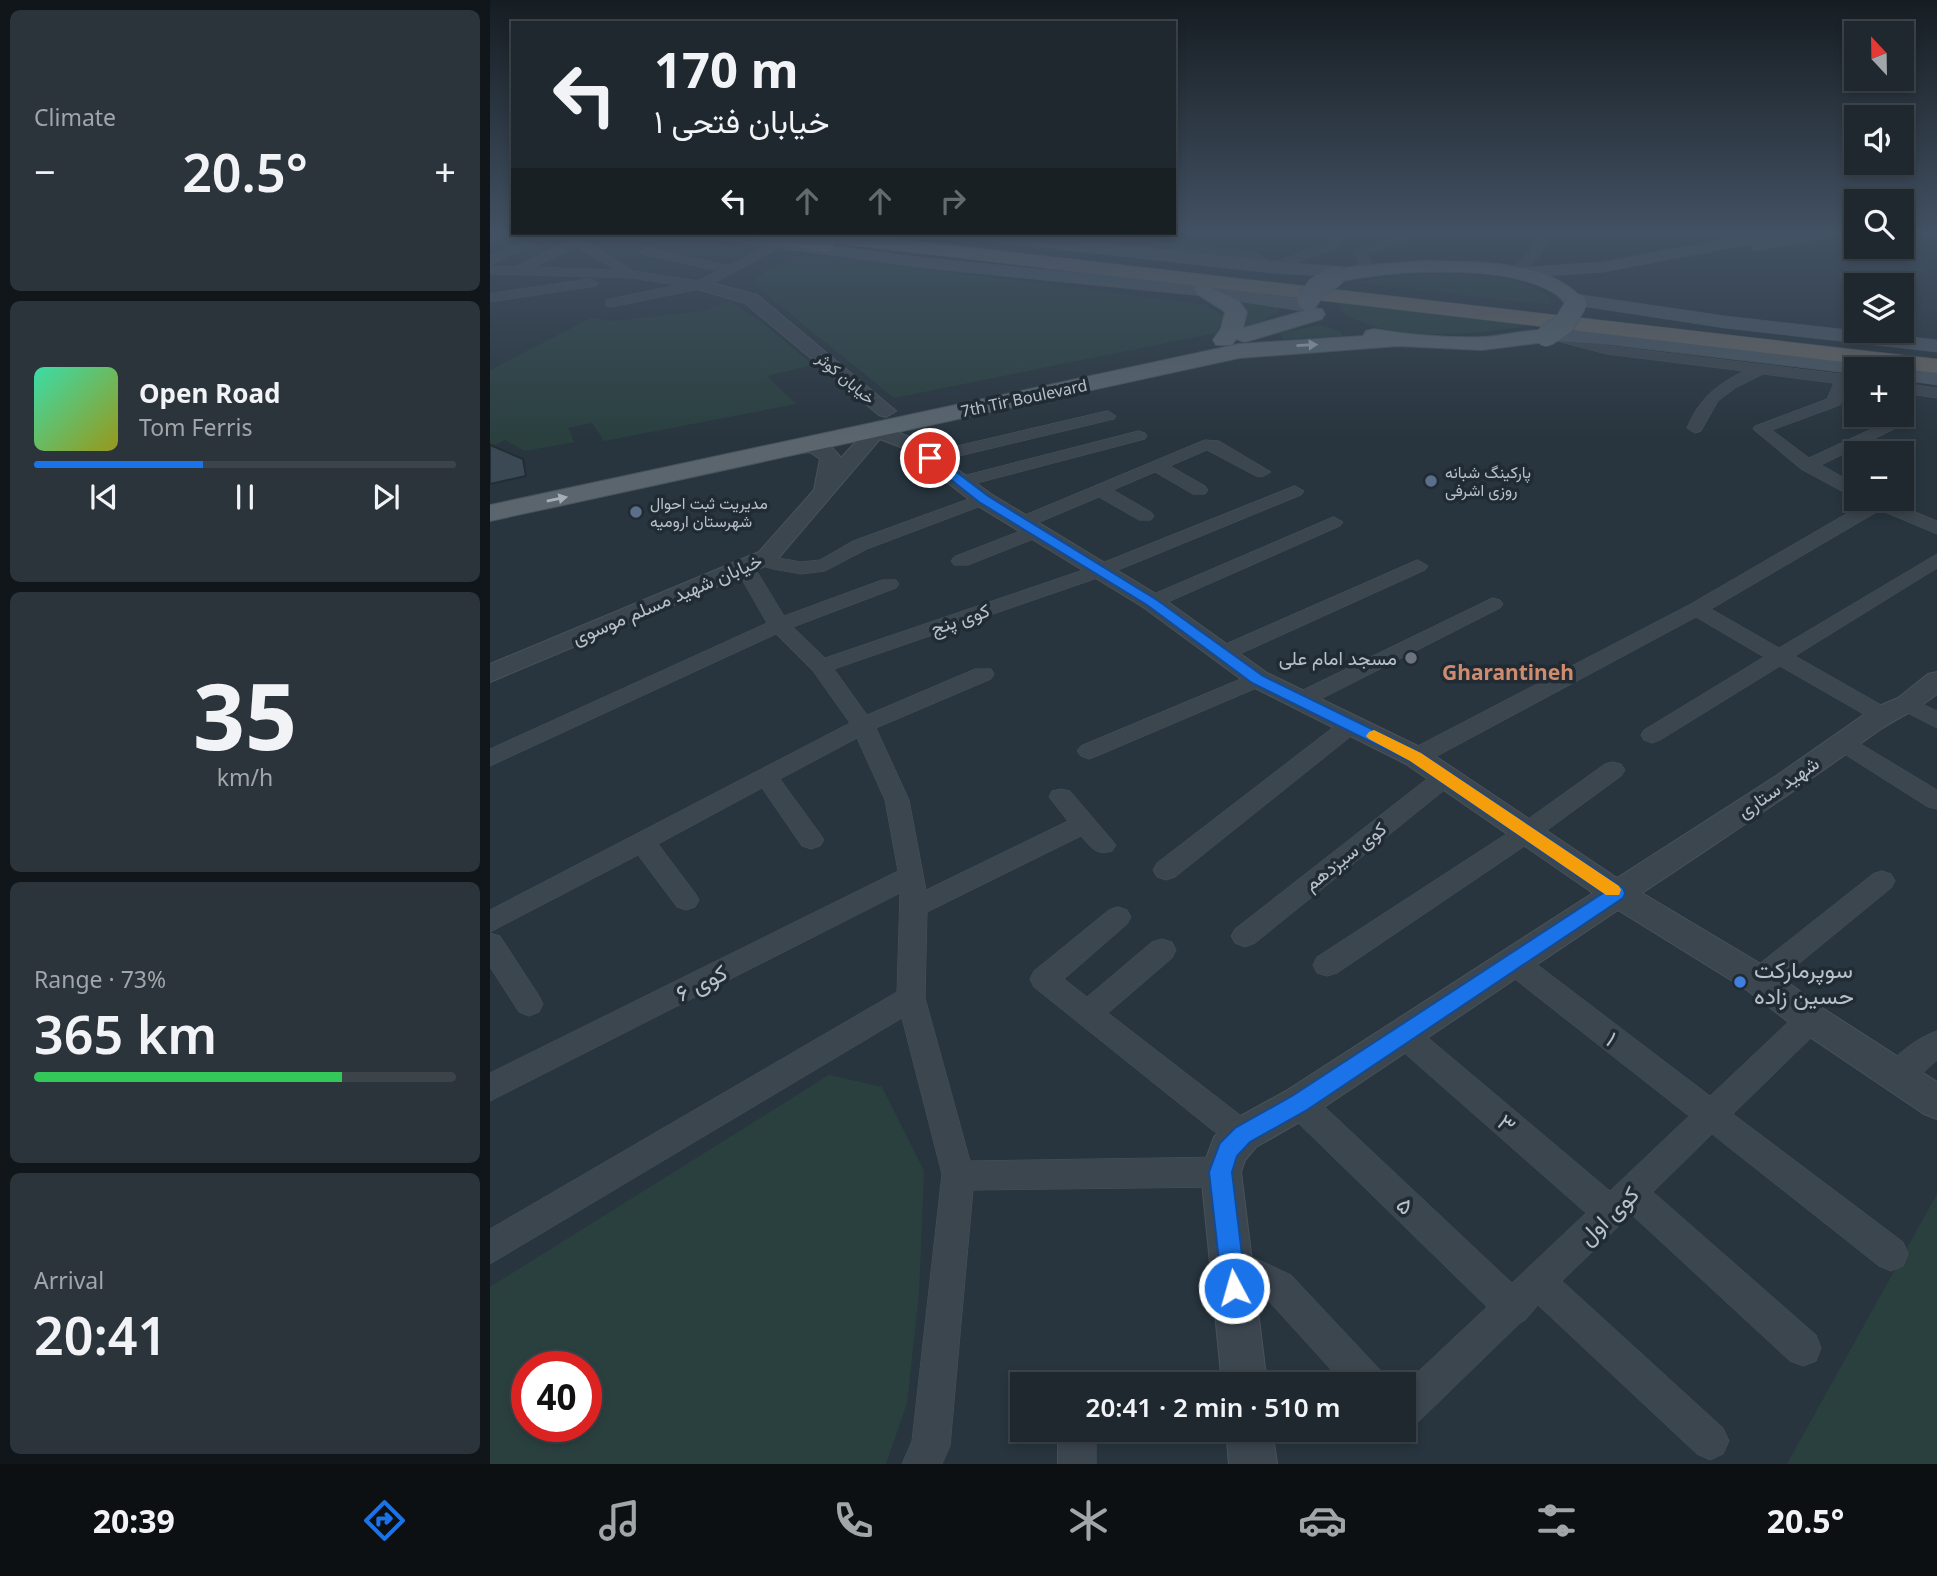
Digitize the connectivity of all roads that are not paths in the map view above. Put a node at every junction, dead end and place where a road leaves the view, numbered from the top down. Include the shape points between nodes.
1 (755, 302) edge
2 (1227, 302) edge
3 (1281, 302) edge
4 (1312, 302) edge
5 (1389, 302) edge
6 (1487, 302) edge
7 (1572, 302) edge
8 (1595, 302) edge
9 (1667, 302) edge
10 (1310, 307) junction
11 (1726, 322) junction
12 (1552, 337) junction
13 (1262, 339) junction
14 (1224, 340) junction
15 (1396, 340) junction
16 (1937, 346) edge
17 (1937, 355) edge
18 (1937, 366) edge
19 (1844, 367) edge
20 (1761, 369) junction
21 (1914, 376) edge
22 (1844, 379) edge
23 (1937, 379) edge
24 (1844, 388) edge
25 (1914, 390) edge
26 (1937, 393) edge
27 (1834, 402) junction
28 (1844, 406) edge
29 (1108, 416) dead end
30 (933, 417) junction
31 (882, 420) junction
32 (1890, 427) edge
33 (1695, 428) dead end
34 (1139, 436) dead end
35 (1202, 446) joint
36 (785, 449) junction
37 (920, 451) junction
38 (676, 464) junction
39 (1155, 465) junction
40 (1807, 465) junction
41 (1262, 472) dead end
42 (962, 482) junction
43 (1844, 485) edge
44 (1100, 490) junction
45 (1199, 490) dead end
46 (1295, 491) dead end
47 (490, 495) edge
48 (823, 495) junction
49 (984, 499) junction
50 (1858, 511) edge
51 (1897, 511) edge
52 (490, 513) edge
53 (1144, 516) dead end
54 (1334, 522) dead end
55 (1028, 528) junction
56 (1937, 528) edge
57 (961, 561) dead end
58 (1937, 561) edge
59 (757, 563) junction
60 (1418, 566) dead end
61 (1098, 571) junction
62 (888, 584) dead end
63 (1152, 603) junction
64 (1493, 604) dead end
65 (1696, 610) junction
66 (779, 625) junction
67 (1224, 653) junction
68 (1778, 658) junction
69 (821, 666) junction
70 (490, 674) edge
71 (983, 674) dead end
72 (1258, 679) junction
73 (1937, 680) edge
74 (1299, 701) junction
75 (1895, 709) junction
76 (1937, 721) edge
77 (1352, 724) junction
78 (863, 725) junction
79 (1652, 735) dead end
80 (1843, 743) junction
81 (1089, 751) dead end
82 (1416, 757) junction
83 (490, 758) edge
84 (1613, 771) dead end
85 (766, 776) junction
86 (1445, 777) junction
87 (1061, 797) dead end
88 (1937, 801) edge
89 (1084, 824) junction
90 (1526, 833) junction
91 (811, 839) dead end
92 (642, 842) junction
93 (1103, 845) dead end
94 (1166, 870) dead end
95 (912, 875) junction
96 (1882, 881) dead end
97 (1616, 893) junction
98 (686, 900) dead end
99 (914, 907) junction
100 (1118, 917) dead end
101 (490, 922) edge
102 (1245, 936) dead end
103 (490, 944) edge
104 (1162, 950) dead end
105 (1512, 961) junction
106 (1327, 965) dead end
107 (1759, 980) junction
108 (911, 998) junction
109 (529, 1004) dead end
110 (1088, 1013) junction
111 (1811, 1019) junction
112 (1403, 1034) junction
113 (1937, 1043) edge
114 (1897, 1075) junction
115 (490, 1088) edge
116 (1937, 1102) edge
117 (1299, 1103) junction
118 (1712, 1114) junction
119 (1242, 1135) junction
120 (1221, 1172) junction
121 (974, 1175) dead end
122 (1621, 1203) junction
123 (490, 1248) edge
124 (1891, 1254) dead end
125 (1231, 1264) junction
126 (1539, 1283) junction
127 (1513, 1308) junction
128 (1802, 1348) dead end
129 (1243, 1372) edge
130 (1357, 1372) edge
131 (1416, 1399) edge
132 (1710, 1441) dead end
133 (1077, 1442) edge
134 (1250, 1442) edge
135 (921, 1464) edge
136 (1077, 1464) edge
137 (1253, 1464) edge

1 - 31 street, خیابان کوثر
2 - 14 main road via 1236,312
3 - 10 main road
4 - 10 main road, bridge
5 - 18 highway
6 - 17 highway
7 - 12 main road, bridge via 1564,324
8 - 11 main road
9 - 11 main road
10 - 13 main road, 7th Tir Boulevard
10 - 15 main road via 1342,328
11 - 16 main road
12 - 15 main road via 1506,342
12 - 19 main road via 1605,338
12 - 20 street via 1607,350
13 - 14 main road, 7th Tir Boulevard
13 -> 15 main road, 7th Tir Boulevard
13 - 30 main road, 7th Tir Boulevard via 1239,351
14 - 31 main road, 7th Tir Boulevard
20 - 22 street
20 - 33 street via 1712,396
21 - 23 main road
24 - 27 street
25 - 26 street
27 - 28 street
27 - 40 street via 1761,429
29 - 37 street
30 - 31 main road, 7th Tir Boulevard
30 - 37 street
31 - 36 main road, 7th Tir Boulevard
31 - 37 street, خیابان کوثر
31 - 38 main road, 7th Tir Boulevard
31 - 48 street, خیابان شهید مسلم موسوی
32 - 40 street
34 - 42 street
35 - 39 street
35 - 41 street via 1213,445
36 - 38 main road, 7th Tir Boulevard
36 - 48 street, خیابان شهید مسلم موسوی via 823,448 831,458
37 - 42 street, خیابان کوثر
38 - 47 main road, 7th Tir Boulevard
52 -> 38 main road, 7th Tir Boulevard
39 - 44 street
39 - 45 street
40 - 43 street
42 - 49 street, خیابان کوثر
44 - 53 street
44 - 55 street
46 - 61 street, کوی پنج
48 - 59 street, خیابان شهید مسلم موسوی
49 - 55 street, خیابان کوثر
49 - 59 street via 860,545 825,565 801,568
50 - 65 street
51 - 56 street
54 - 63 street
55 - 57 street
55 - 61 street, خیابان کوثر
58 - 68 street
59 - 66 street
59 - 70 street, خیابان شهید مسلم موسوی
60 - 67 street
61 - 63 street, خیابان کوثر
61 - 69 street, کوی پنج
62 - 66 street
63 - 67 street, خیابان کوثر
64 - 74 street
65 - 68 street
65 - 82 street
66 - 69 street
66 - 83 street
67 - 72 street, خیابان کوثر
68 - 75 street
68 - 79 street
69 - 78 street
71 - 78 street
72 - 74 street, خیابان کوثر
72 - 81 street
73 - 75 street, شهید ستاری
74 - 77 street, خیابان کوثر
75 - 76 street
75 - 80 street, شهید ستاری
77 - 82 street, خیابان کوثر
77 - 94 street
78 - 85 street
78 - 95 street via 897,800
80 - 88 street
80 - 97 street, شهید ستاری
82 - 86 street, خیابان کوثر
84 - 90 street
85 - 91 street
85 - 92 street
86 - 90 street, خیابان کوثر
86 - 102 street, کوی سیزدهم
87 - 89 street
89 - 93 street
89 - 99 street
90 - 97 street, خیابان کوثر
90 - 106 street
92 - 98 street
92 - 101 street
95 - 99 street
95 - 115 street, کوی ۶
96 - 107 street
97 - 105 street, شهید ستاری
97 - 107 street, خیابان کوثر
99 - 108 street
100 - 110 street via 1044,978
103 - 109 street
104 - 110 street
105 - 112 street, شهید ستاری
105 - 118 street, ۱
107 - 111 street, خیابان کوثر
108 - 123 street
108 - 135 street via 958,1174 932,1446
110 - 119 street
111 - 114 street, خیابان کوثر
111 - 118 street, کوی اول
112 - 117 street, شهید ستاری
112 - 122 street, ۳
113 - 114 street
114 - 116 street, خیابان کوثر
117 - 119 street, شهید ستاری
117 - 127 street, ۵
118 - 122 street, کوی اول
118 - 124 street, ۱
119 - 120 street via 1228,1150
120 - 121 street
120 - 125 street
122 - 126 street, کوی اول
122 - 128 street, ۳
125 - 129 street
125 - 130 street via 1279,1287
126 - 127 street, کوی اول
126 - 132 street
127 - 131 street, کوی اول
133 - 136 street
134 - 137 street

